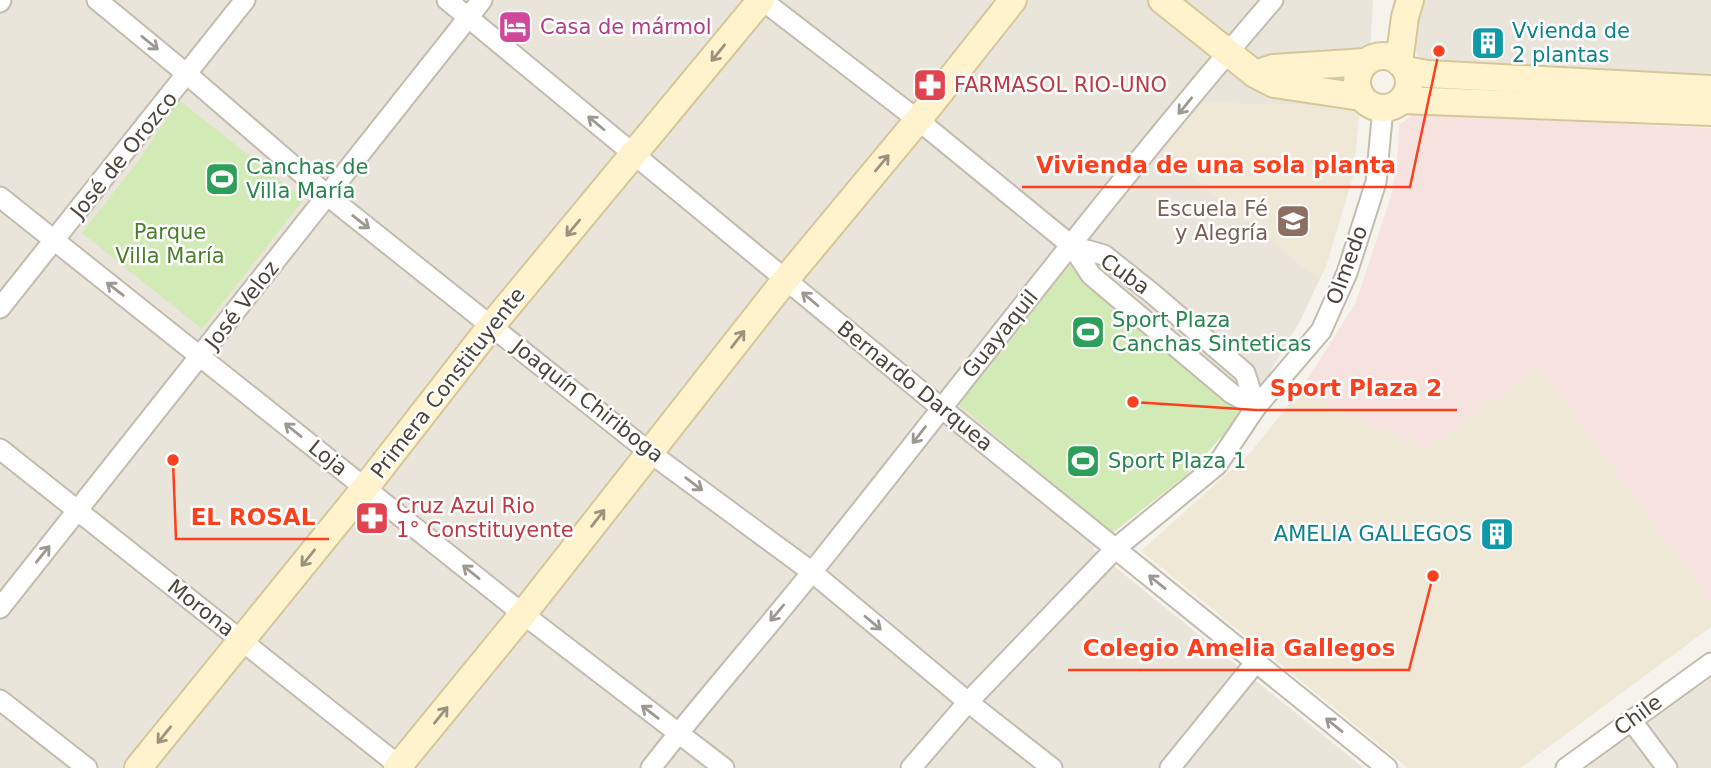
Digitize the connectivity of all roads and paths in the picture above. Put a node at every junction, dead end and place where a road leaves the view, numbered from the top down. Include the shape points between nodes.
1 (97, 0) edge
2 (246, 0) edge
3 (447, 0) edge
4 (482, 0) edge
5 (761, 0) edge
6 (1013, 0) edge
7 (1162, 0) edge
8 (1273, 0) edge
9 (1390, 0) edge
10 (1410, 0) edge
11 (467, 17) junction
12 (1228, 53) junction
13 (1388, 62) junction
14 (1255, 74) junction
15 (188, 75) junction
16 (1711, 89) edge
17 (1382, 102) junction
18 (1711, 112) edge
19 (918, 120) junction
20 (634, 155) junction
21 (328, 196) junction
22 (0, 197) edge
23 (54, 241) junction
24 (1072, 246) junction
25 (786, 279) junction
26 (0, 308) edge
27 (492, 325) junction
28 (201, 357) junction
29 (940, 407) junction
30 (1256, 407) junction
31 (0, 449) edge
32 (649, 452) junction
33 (365, 488) junction
34 (78, 510) junction
35 (1116, 548) junction
36 (812, 572) junction
37 (0, 608) edge
38 (523, 614) junction
39 (241, 640) junction
40 (1256, 662) junction
41 (1711, 663) edge
42 (0, 700) edge
43 (968, 702) junction
44 (1631, 720) junction
45 (678, 733) junction
46 (400, 767) edge
47 (87, 768) edge
48 (138, 768) edge
49 (651, 768) edge
50 (724, 768) edge
51 (911, 768) edge
52 (1052, 768) edge
53 (1170, 768) edge
54 (1387, 768) edge
55 (1566, 768) edge
56 (1667, 768) edge

1 -> 15 street, Joaquín Chiriboga
2 - 15 street, José de Orozco
3 - 11 street, Bernardo Darquea
4 - 11 street, José Veloz
5 - 19 street, Cuba
5 -> 20 main road, Primera Constituyente
6 - 19 main road
7 - 12 main road
8 - 12 street, Guayaquil
9 - 13 main road
10 - 13 main road
20 -> 11 street, Bernardo Darquea
11 - 21 street, José Veloz
12 - 14 main road
12 -> 24 street, Guayaquil
13 - 14 main road via 1273,68
13 - 16 main road via 1427,74
13 - 17 main road via 1409,86
13 - 17 main road via 1357,79
14 - 17 main road via 1274,84
15 - 21 street, Joaquín Chiriboga
15 - 23 street, José de Orozco
17 - 18 main road
17 - 30 street, Olmedo via 1376,182 1347,273 1321,331
19 - 24 street, Cuba
25 -> 19 main road
20 - 25 street, Bernardo Darquea
20 -> 27 main road, Primera Constituyente
21 -> 27 street, Joaquín Chiriboga
21 - 28 street, José Veloz
22 - 23 street, Loja
23 - 26 street, José de Orozco
28 -> 23 street, Loja
24 - 29 street, Guayaquil
24 - 30 street, Cuba via 1091,275 1231,393
29 -> 25 street, Bernardo Darquea
32 -> 25 main road
27 - 32 street, Joaquín Chiriboga
27 - 33 main road, Primera Constituyente
33 -> 28 street, Loja
28 - 34 street, José Veloz
29 - 35 street, Bernardo Darquea
29 -> 36 street, Guayaquil
30 - 35 street, Olmedo via 1217,465
31 - 34 street, Morona
32 -> 36 street, Joaquín Chiriboga
38 -> 32 main road
38 -> 33 street, Loja
33 -> 39 main road, Primera Constituyente
37 -> 34 street, José Veloz
34 - 39 street, Morona
40 -> 35 street, Bernardo Darquea
35 - 43 street, Olmedo
36 -> 43 street, Joaquín Chiriboga
36 -> 45 street, Guayaquil
45 -> 38 street, Loja
46 -> 38 main road
39 - 46 street, Morona
39 -> 48 main road, Primera Constituyente
40 - 53 street
54 -> 40 street, Bernardo Darquea
41 - 44 street, Chile
42 - 47 street
43 - 51 street, Olmedo
43 - 52 street, Joaquín Chiriboga
44 - 55 street, Chile
44 - 56 street
45 - 49 street, Guayaquil
45 - 50 street, Loja

